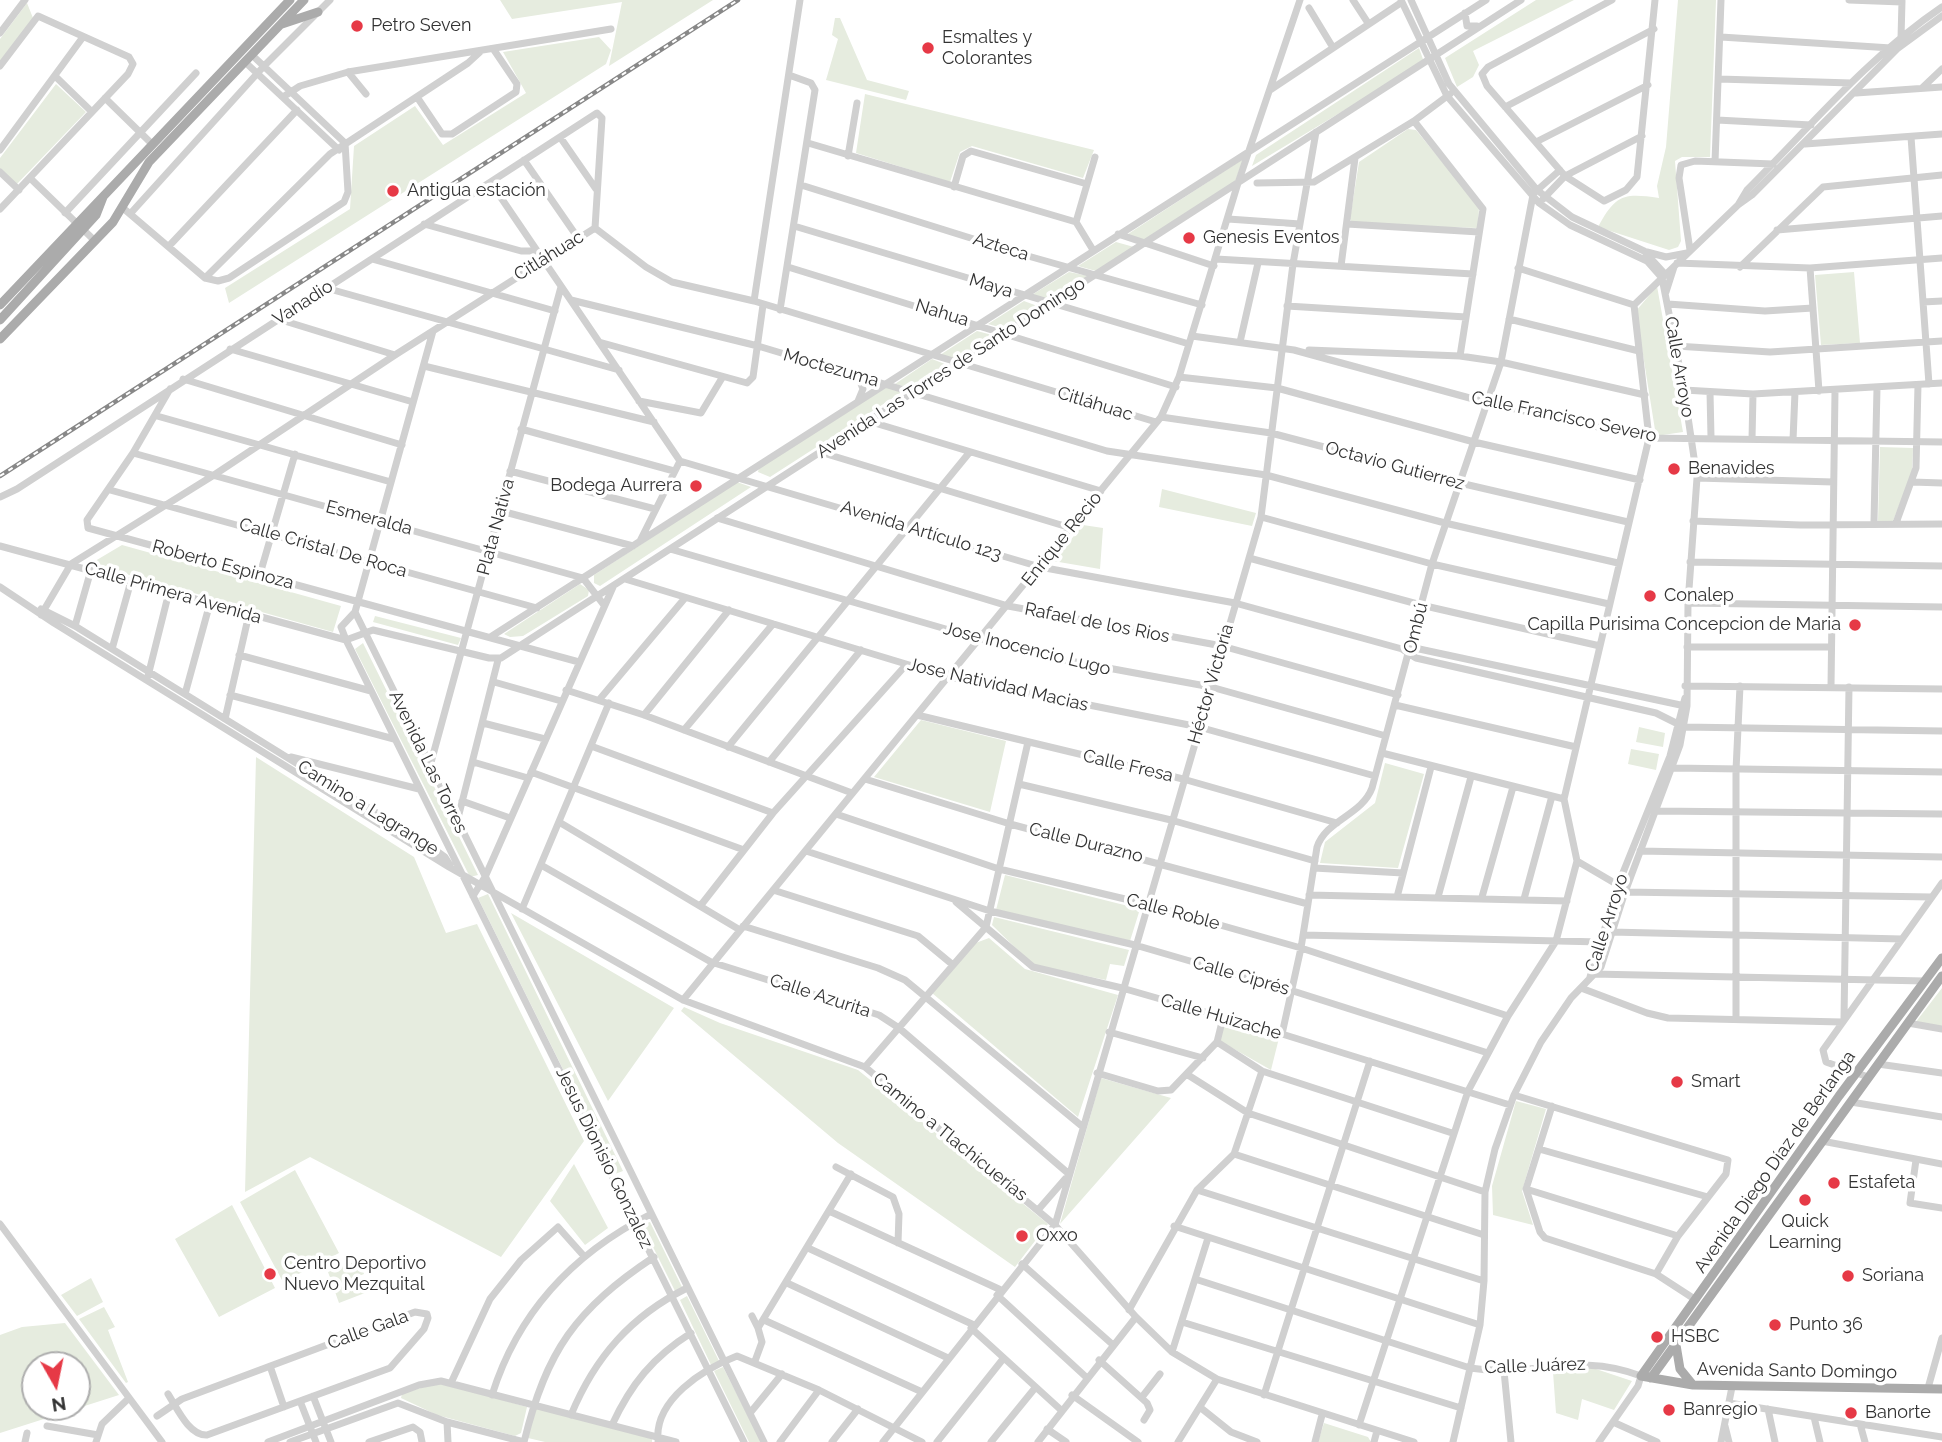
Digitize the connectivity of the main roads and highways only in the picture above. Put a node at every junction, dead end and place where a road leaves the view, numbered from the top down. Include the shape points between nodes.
1 (290, 0) edge
2 (304, 0) edge
3 (318, 12) road end
4 (281, 24) junction
5 (79, 226) junction
6 (0, 305) edge
7 (0, 320) edge
8 (0, 339) edge
9 (1942, 958) edge
10 (1942, 976) edge
11 (1676, 1345) junction
12 (1646, 1377) junction
13 (1692, 1385) junction
14 (1942, 1389) edge

1 - 5 main road via 103,195 96,215
2 - 4 main road
3 - 4 main road
4 - 8 main road via 145,166 127,211
5 - 6 main road
5 - 7 main road
9 - 12 main road, Avenida Diego Díaz de Berlanga via 1856,1073
10 - 11 main road, Avenida Diego Díaz de Berlanga
11 - 12 main road, Avenida Diego Díaz de Berlanga
11 - 13 main road via 1680,1369
12 - 13 main road, Avenida Santo Domingo
13 - 14 main road, Avenida Santo Domingo

